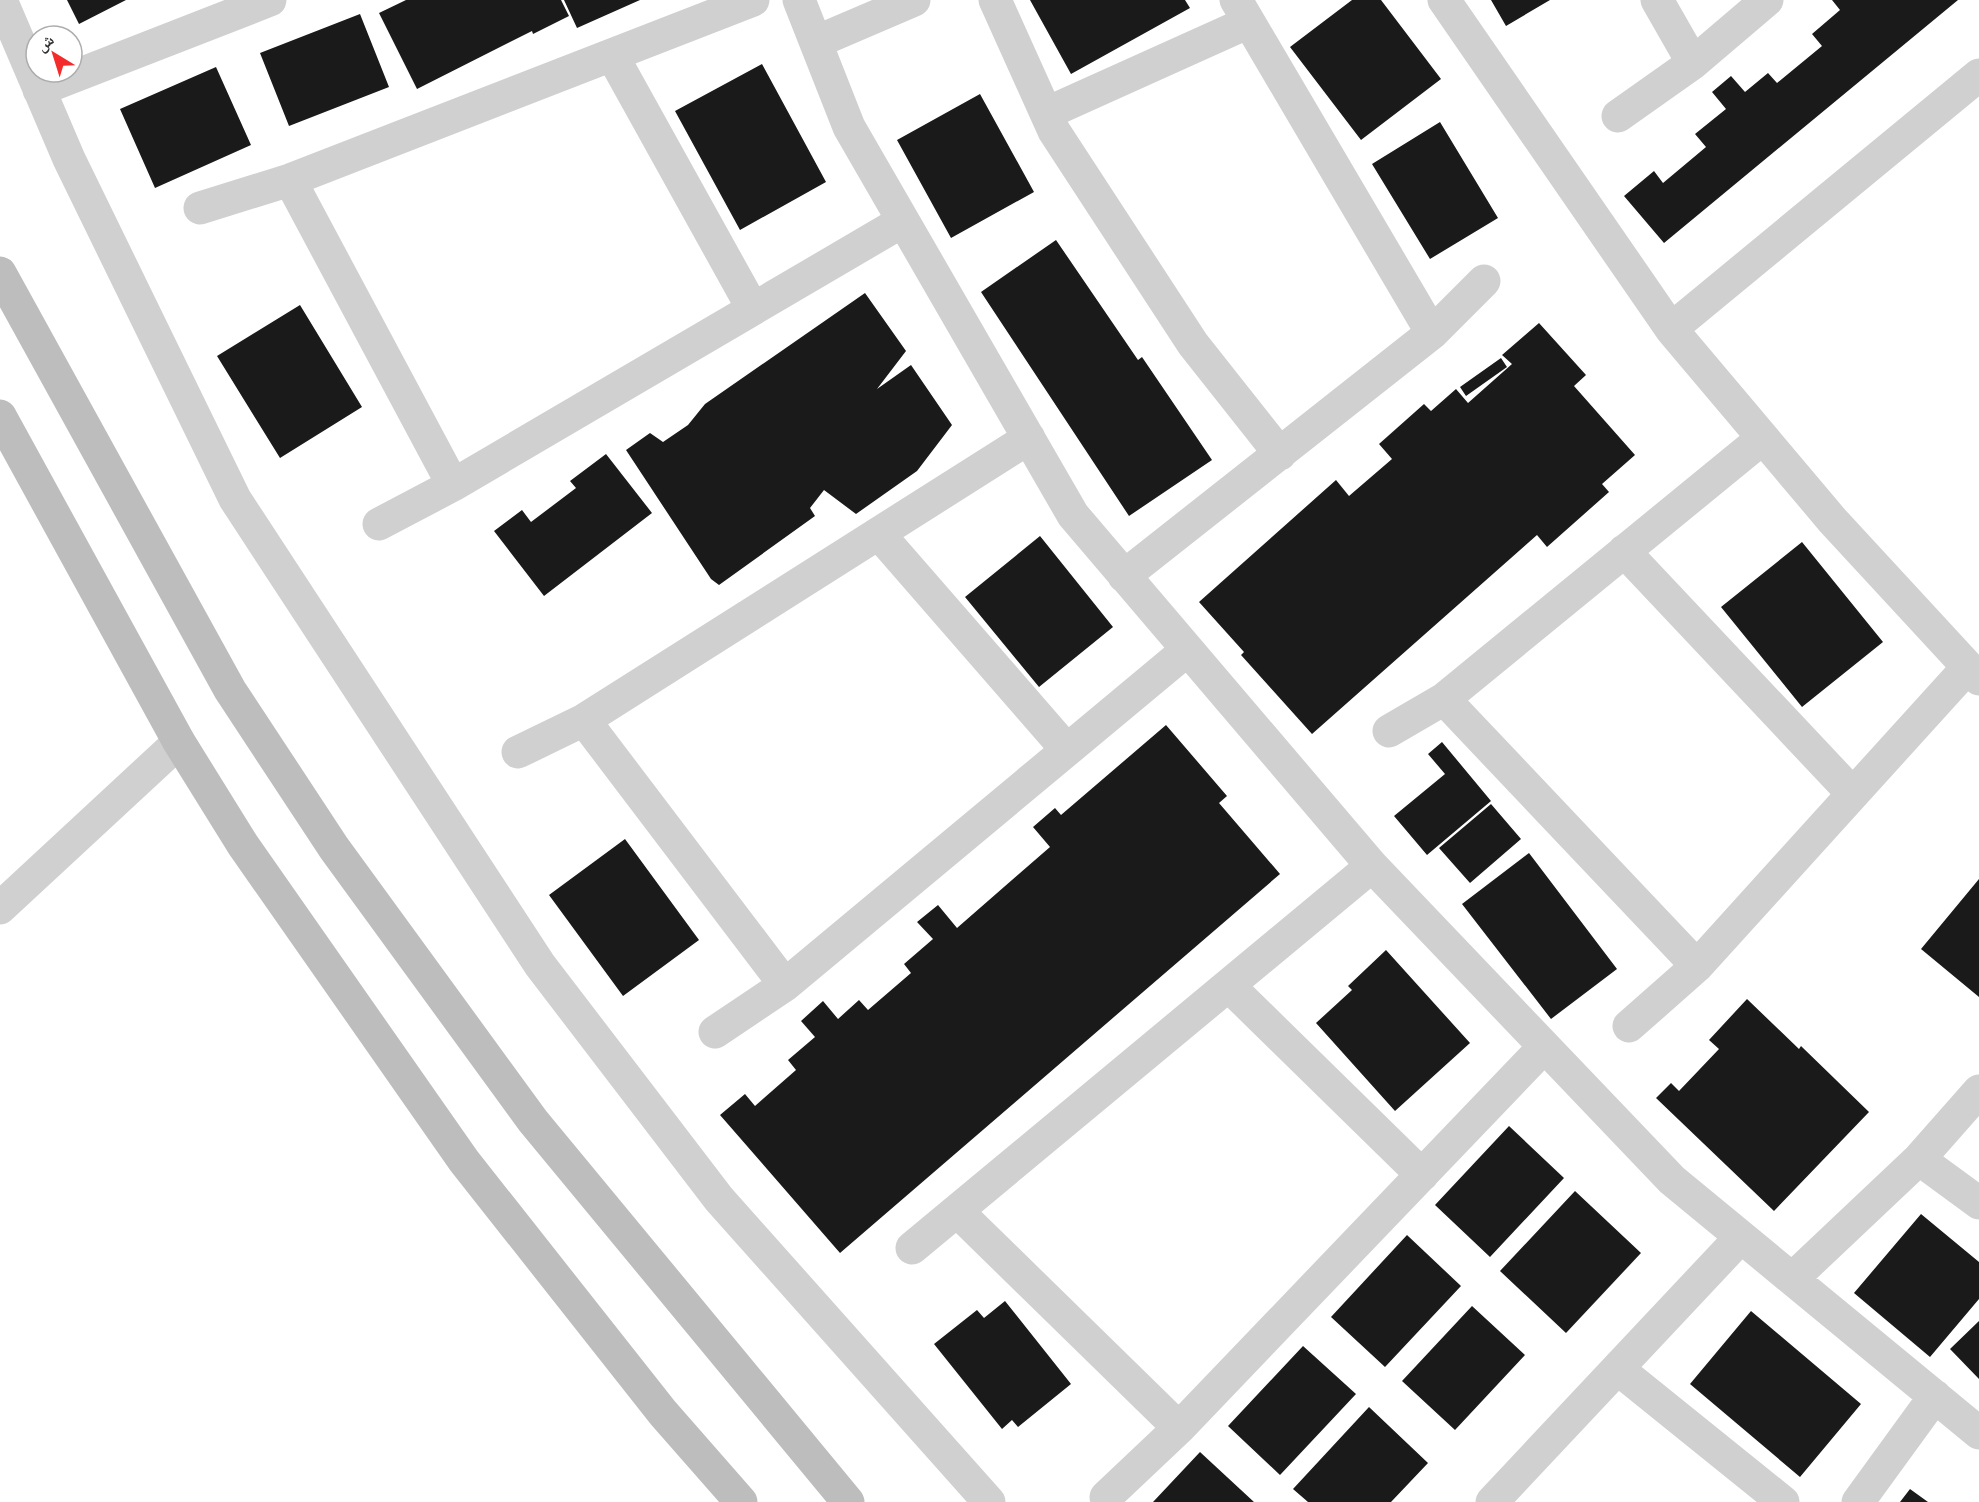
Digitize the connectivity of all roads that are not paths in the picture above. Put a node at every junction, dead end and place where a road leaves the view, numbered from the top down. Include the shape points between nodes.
1 (1, 0) edge
2 (270, 0) edge
3 (753, 0) edge
4 (799, 0) edge
5 (914, 0) edge
6 (995, 0) edge
7 (1444, 0) edge
8 (1657, 0) edge
9 (1767, 0) edge
10 (1243, 11) edge
11 (816, 42) junction
12 (612, 55) junction
13 (1694, 63) junction
14 (1979, 75) edge
15 (39, 90) junction
16 (1047, 113) junction
17 (1617, 116) dead end
18 (290, 180) junction
19 (200, 208) dead end
20 (903, 221) junction
21 (0, 273) edge
22 (1484, 281) dead end
23 (753, 309) junction
24 (1671, 329) junction
25 (1432, 333) junction
26 (0, 416) edge
27 (1029, 438) junction
28 (1763, 438) junction
29 (1280, 454) junction
30 (453, 485) junction
31 (379, 524) dead end
32 (879, 534) junction
33 (1624, 552) junction
34 (1124, 576) junction
35 (1186, 651) junction
36 (1973, 673) edge
37 (1444, 699) junction
38 (584, 720) junction
39 (1389, 731) dead end
40 (179, 742) junction
41 (1067, 750) junction
42 (518, 752) dead end
43 (1853, 794) junction
44 (1372, 866) junction
45 (0, 908) edge
46 (1697, 966) junction
47 (785, 985) junction
48 (1229, 986) junction
49 (1629, 1026) dead end
50 (716, 1032) dead end
51 (1544, 1047) junction
52 (1979, 1091) edge
53 (1919, 1159) junction
54 (1422, 1175) junction
55 (1979, 1203) edge
56 (957, 1211) junction
57 (1742, 1237) junction
58 (912, 1248) dead end
59 (1792, 1279) junction
60 (1618, 1369) junction
61 (1935, 1396) junction
62 (1179, 1428) junction
63 (1979, 1433) edge
64 (1106, 1497) dead end
65 (741, 1502) edge
66 (848, 1502) edge
67 (989, 1502) edge
68 (1492, 1502) edge
69 (1782, 1502) edge
70 (1858, 1502) edge

1 - 15 street
2 - 15 street
3 - 12 street
4 - 11 street
5 - 11 street
6 - 16 street
7 - 24 street
8 - 13 street
9 - 13 street
10 - 16 street
10 - 25 street
11 - 20 street via 849,127
12 - 18 street
12 - 23 street
13 - 17 street
14 - 24 street
15 - 67 street via 235,498 540,965 719,1199
16 - 29 street via 1054,131 1193,344
18 - 19 street
18 - 30 street
20 - 23 street
20 - 27 street
21 - 66 street via 230,690 334,849 532,1121
22 - 25 street
23 - 30 street
24 - 28 street
25 - 29 street
26 - 40 street
27 - 32 street
27 - 34 street via 1073,515
28 - 33 street
28 - 36 street via 1833,521
29 - 34 street
30 - 31 street
32 - 38 street
32 - 41 street
33 - 37 street
33 - 43 street
34 - 35 street
35 - 41 street
35 - 44 street
36 - 43 street
37 - 39 street
37 - 46 street
38 - 42 street
38 - 47 street
40 - 45 street
40 - 65 street via 243,845 464,1161 663,1413
41 - 47 street
43 - 46 street
44 - 48 street
44 - 51 street
46 - 49 street
47 - 50 street
48 - 54 street
48 - 56 street
51 - 54 street
51 - 57 street via 1672,1180
52 - 53 street
53 - 55 street
53 - 59 street
54 - 62 street
56 - 58 street
56 - 62 street
57 - 59 street
57 - 60 street
59 - 61 street
60 - 68 street
60 - 69 street
61 - 63 street
61 - 70 street
62 - 64 street

